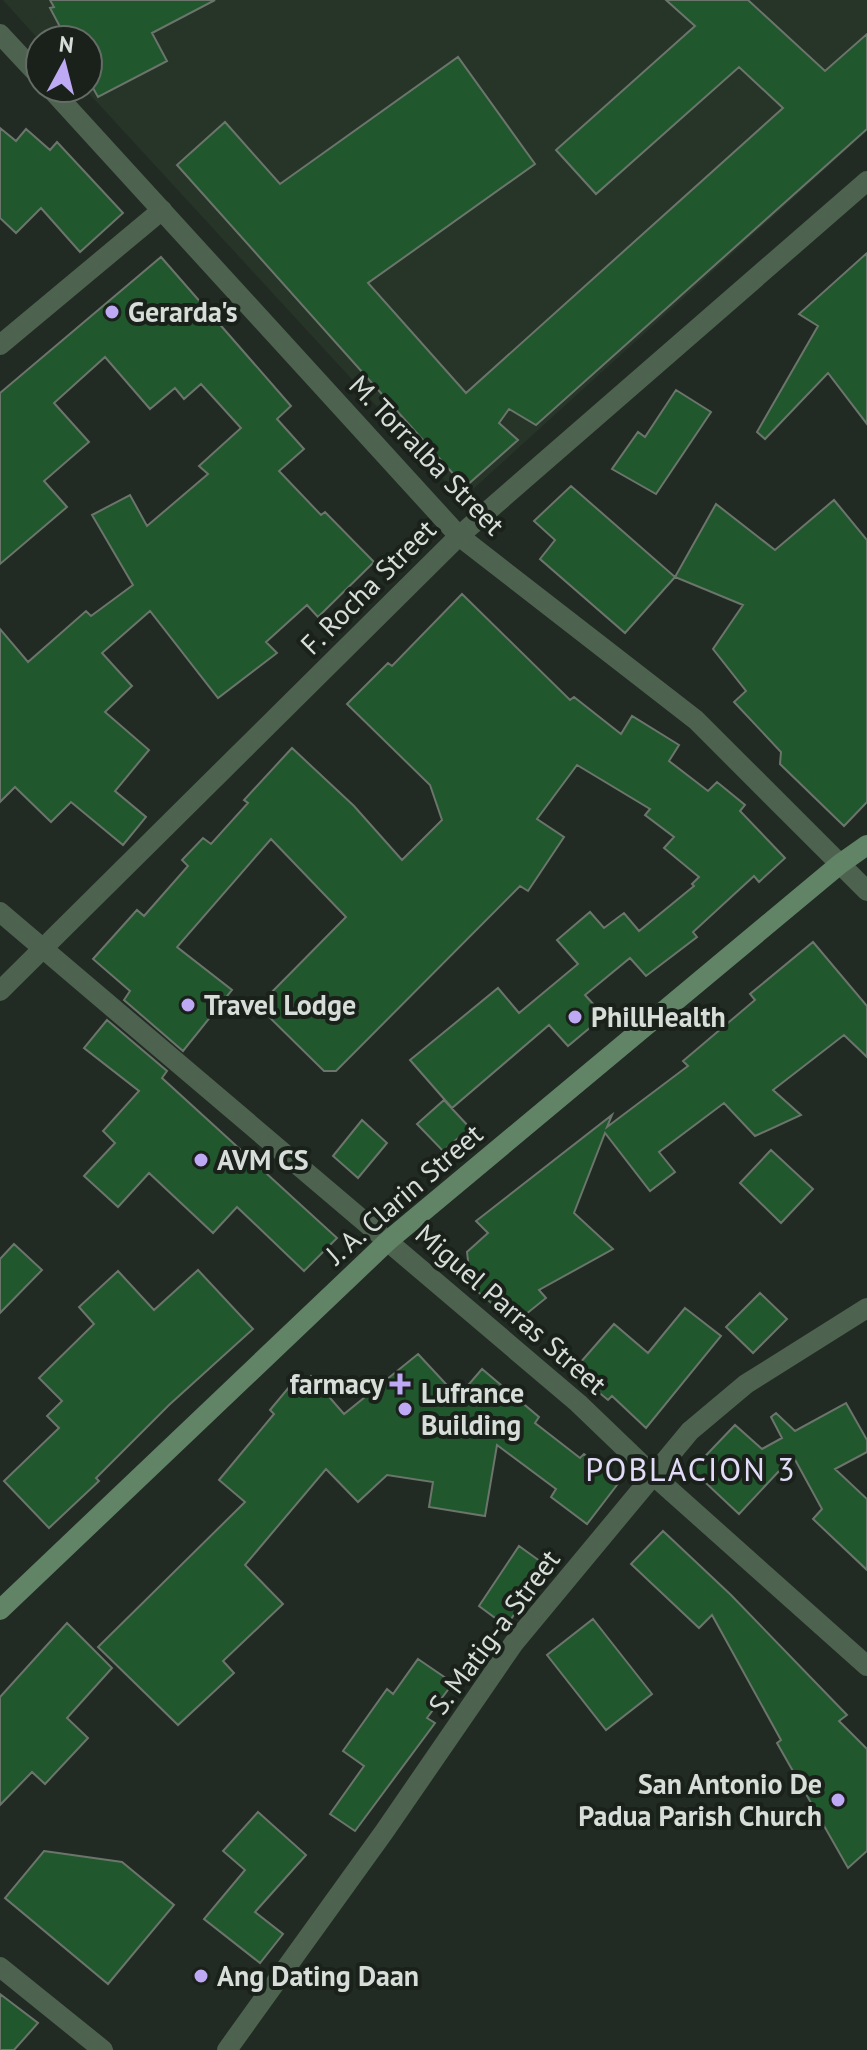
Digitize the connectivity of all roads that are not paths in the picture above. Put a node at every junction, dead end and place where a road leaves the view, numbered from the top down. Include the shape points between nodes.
1 (0, 34) edge
2 (24, 60) edge
3 (65, 104) edge
4 (867, 181) edge
5 (162, 210) junction
6 (0, 345) edge
7 (459, 536) junction
8 (867, 845) edge
9 (840, 864) junction
10 (867, 891) edge
11 (0, 912) edge
12 (42, 948) junction
13 (0, 991) edge
14 (389, 1240) junction
15 (867, 1308) edge
16 (653, 1475) junction
17 (0, 1610) edge
18 (867, 1666) edge
19 (0, 1967) edge
20 (103, 2050) edge
21 (227, 2050) edge

1 - 2 street
3 - 5 street, M. Torralba Street
4 - 7 street, F. Rocha Street
5 - 6 street
5 - 7 street, M. Torralba Street
7 - 9 street, M. Torralba Street via 696,720
7 - 12 street, F. Rocha Street
8 - 9 main road, J. A. Clarin Street
9 - 10 street, M. Torralba Street
9 - 14 main road, J. A. Clarin Street
11 - 12 street, Miguel Parras Street
12 - 13 street, F. Rocha Street
12 - 14 street, Miguel Parras Street
14 - 16 street, Miguel Parras Street
14 - 17 main road, J. A. Clarin Street
15 - 16 street, S. Matig-a Street via 746,1384 690,1431
16 - 18 street, Miguel Parras Street
16 - 21 street, S. Matig-a Street via 514,1643
19 - 20 street

